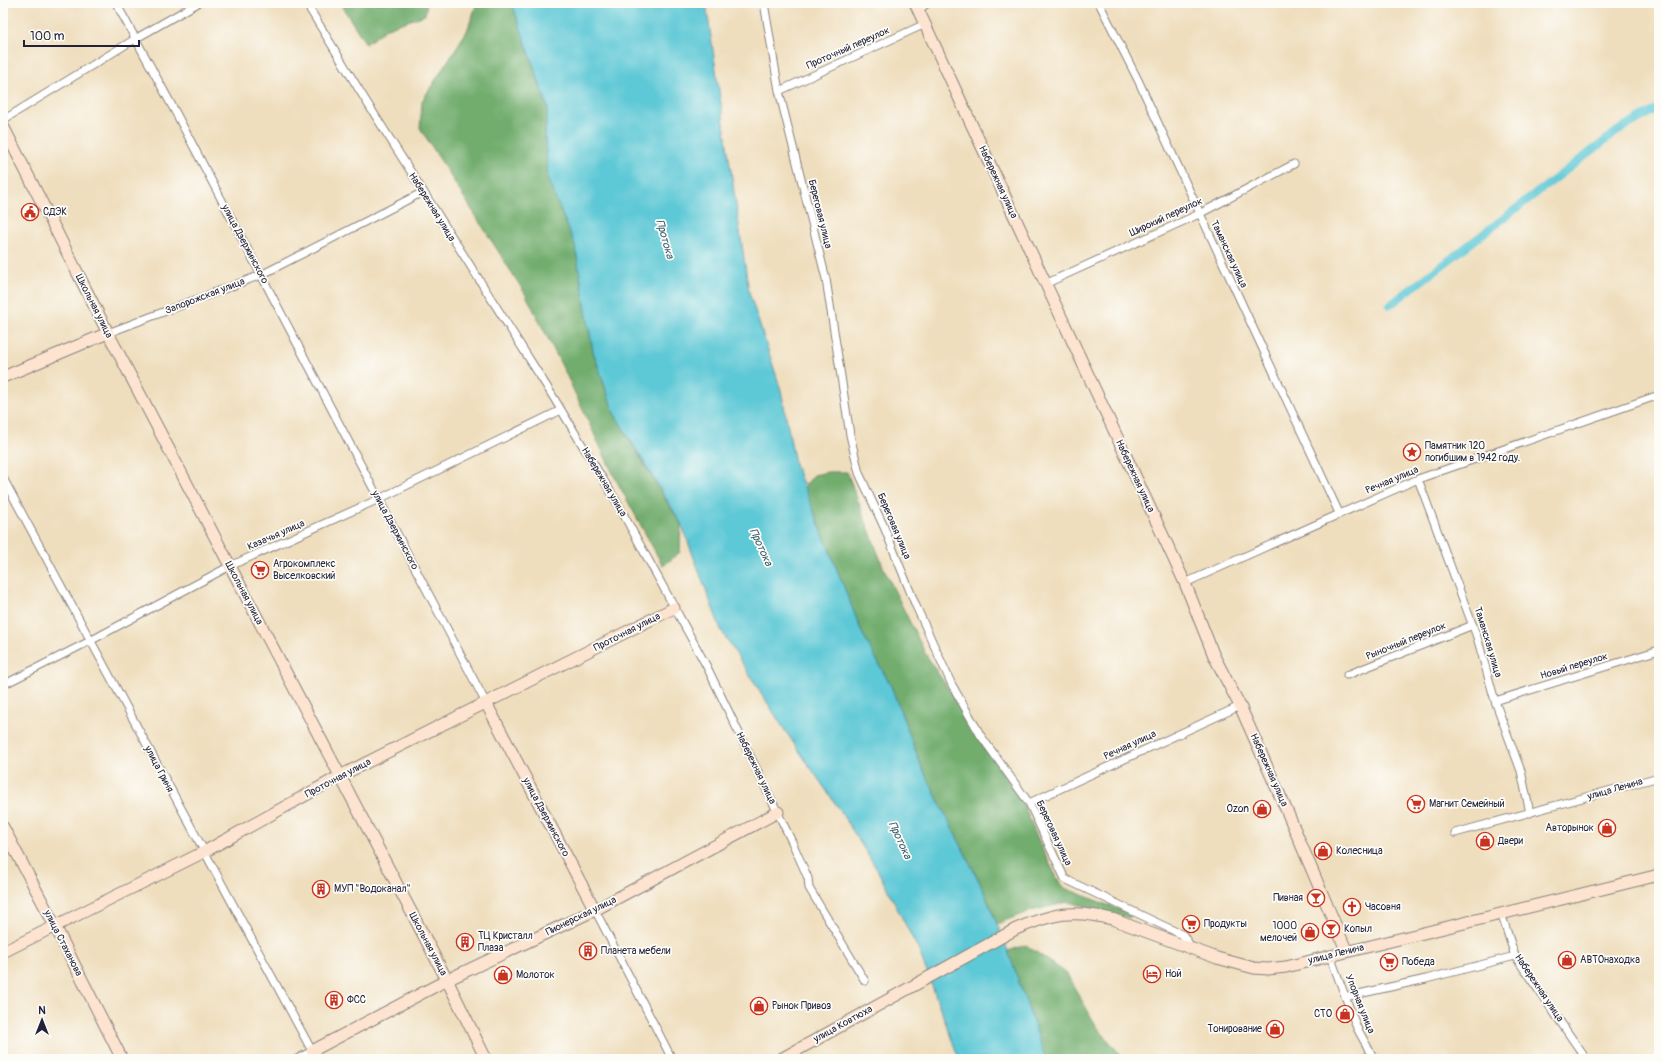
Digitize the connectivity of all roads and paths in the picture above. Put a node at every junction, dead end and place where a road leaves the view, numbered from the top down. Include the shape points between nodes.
1 (116, 3) edge
2 (198, 3) edge
3 (306, 3) edge
4 (764, 3) edge
5 (928, 3) edge
6 (1100, 3) edge
7 (916, 7) edge
8 (925, 24) junction
9 (135, 39) junction
10 (779, 91) junction
11 (3, 120) edge
12 (3, 126) edge
13 (1294, 164) dead end
14 (423, 192) junction
15 (1199, 214) junction
16 (261, 275) junction
17 (1045, 284) junction
18 (108, 333) junction
19 (3, 377) edge
20 (1659, 395) edge
21 (561, 410) junction
22 (3, 478) edge
23 (1418, 479) junction
24 (379, 500) junction
25 (1339, 514) junction
26 (230, 566) junction
27 (1185, 583) junction
28 (674, 608) junction
29 (1473, 625) junction
30 (90, 641) junction
31 (1659, 650) edge
32 (1347, 675) dead end
33 (3, 685) edge
34 (1495, 701) junction
35 (486, 703) junction
36 (1240, 706) junction
37 (340, 776) junction
38 (1659, 776) edge
39 (1029, 803) junction
40 (778, 812) junction
41 (1530, 813) junction
42 (3, 828) edge
43 (1455, 833) dead end
44 (204, 852) junction
45 (1659, 875) edge
46 (595, 910) junction
47 (1501, 913) junction
48 (55, 926) junction
49 (1016, 929) joint
50 (1192, 950) junction
51 (3, 952) edge
52 (1346, 952) junction
53 (1330, 956) junction
54 (1515, 956) junction
55 (447, 980) junction
56 (865, 981) dead end
57 (1345, 997) junction
58 (314, 1055) edge
59 (122, 1059) edge
60 (297, 1059) edge
61 (486, 1059) edge
62 (672, 1059) edge
63 (781, 1059) edge
64 (1374, 1059) edge
65 (1586, 1059) edge

1 - 9 street, улица Дзержинского
2 - 9 street
3 - 14 street, Набережная улица
4 - 10 street, Береговая улица
5 - 7 street
6 - 15 street, Таманская улица
7 - 8 street, Набережная улица
8 - 10 street, Проточный переулок
8 - 17 street, Набережная улица
9 - 11 street
9 - 16 street, улица Дзержинского
10 - 39 street, Береговая улица via 826,278 850,435 859,473 952,685 981,736
12 - 18 street, Школьная улица
13 - 15 street, Широкий переулок
14 - 16 street, Запорожская улица
14 - 21 street, Набережная улица
15 - 17 street, Широкий переулок
15 - 25 street, Таманская улица
16 - 18 street, Запорожская улица
16 - 24 street, улица Дзержинского
17 - 27 street, Набережная улица
18 - 19 street, Запорожская улица
18 - 26 street, Школьная улица
20 - 23 street, Речная улица
21 - 24 street, Казачья улица
21 - 28 street, Набережная улица via 615,499
22 - 30 street, улица Гриня
23 - 25 street, Речная улица
23 - 29 street, Таманская улица
24 - 26 street, Казачья улица
24 - 35 street, улица Дзержинского
25 - 27 street, Речная улица
26 - 30 street, Казачья улица
26 - 37 street, Школьная улица
27 - 36 street, Набережная улица via 1214,656
28 - 35 street, Проточная улица
28 - 40 street, Набережная улица via 707,667
29 - 32 street, Рыночный переулок
29 - 34 street, Таманская улица
30 - 33 street, Казачья улица
30 - 44 street, улица Гриня
31 - 34 street, Новый переулок
34 - 41 street, Таманская улица via 1521,771
35 - 37 street, Проточная улица
35 - 46 street, улица Дзержинского
36 - 39 street, Речная улица
36 - 52 street, Набережная улица
37 - 44 street, Проточная улица
37 - 55 street, Школьная улица
38 - 41 street, улица Ленина
39 - 50 street, Береговая улица via 1065,880 1183,935
40 - 46 street, Пионерская улица
40 - 56 street, Набережная улица via 808,878 809,888
41 - 43 street, улица Ленина
42 - 48 street, улица Стаханова
44 - 48 street, Проточная улица
44 - 58 street, улица Гриня
45 - 47 street, улица Ленина
46 - 55 street, Пионерская улица
46 - 62 street, улица Дзержинского
47 - 52 street, улица Ленина
47 - 54 street, Набережная улица
48 - 51 street, Проточная улица
48 - 59 street, улица Стаханова
49 - 50 street, улица Ленина via 1044,917 1066,913 1082,914 1112,919
49 - 63 street, улица Ковтюха
50 - 53 street, улица Ленина via 1254,968 1268,969
52 - 53 street, улица Ленина
53 - 57 street, Упорная улица
54 - 57 street
54 - 65 street, Набережная улица
55 - 58 street, Пионерская улица
55 - 61 street, Школьная улица
57 - 64 street, Упорная улица via 1357,1028
58 - 60 street, Пионерская улица

